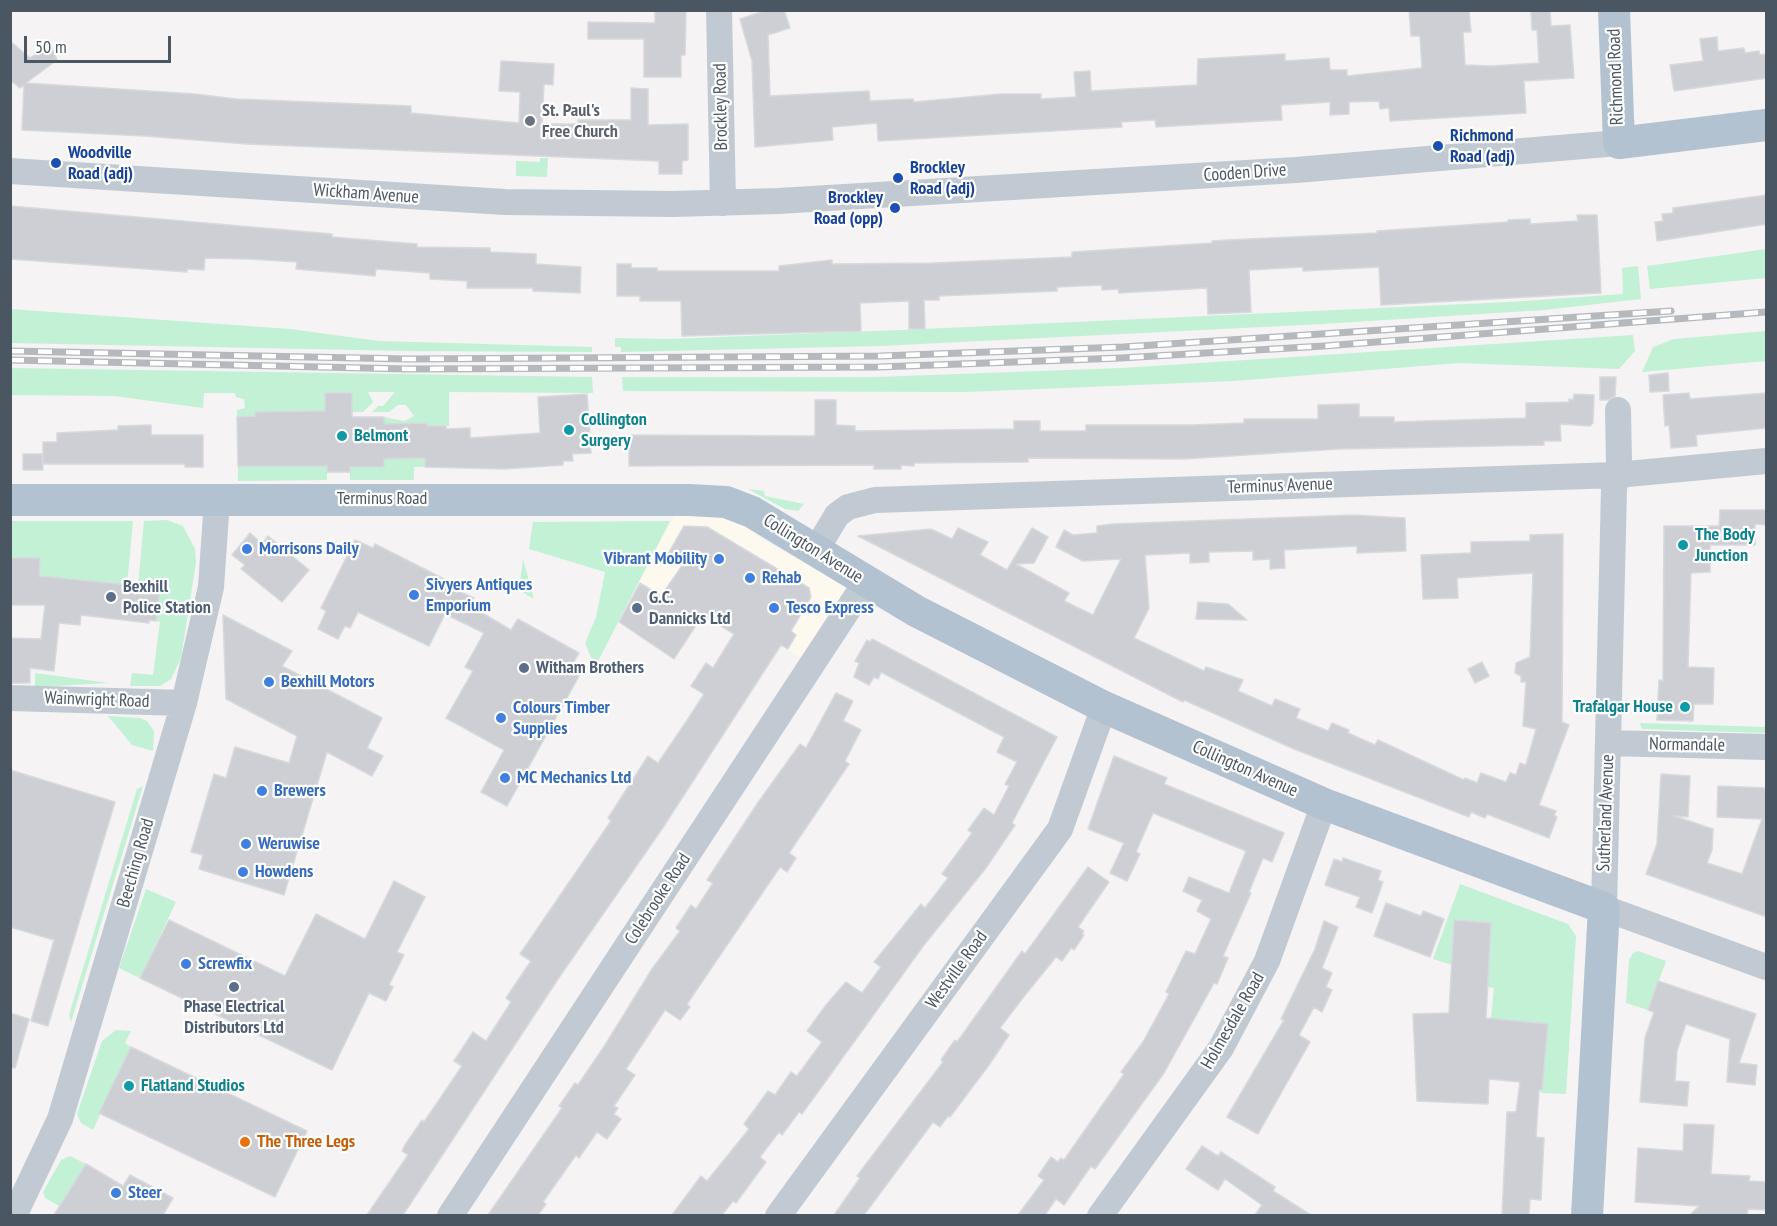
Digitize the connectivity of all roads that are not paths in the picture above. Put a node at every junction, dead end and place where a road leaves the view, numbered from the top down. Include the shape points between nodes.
1 (718, 10) edge
2 (1614, 10) edge
3 (1767, 125) edge
4 (1619, 143) junction
5 (10, 171) edge
6 (723, 203) junction
7 (1618, 410) dead end
8 (1767, 461) edge
9 (1617, 474) junction
10 (10, 500) edge
11 (217, 500) junction
12 (752, 512) joint
13 (816, 550) junction
14 (866, 582) junction
15 (10, 698) edge
16 (184, 704) junction
17 (1104, 707) junction
18 (1608, 743) junction
19 (1767, 747) edge
20 (1324, 804) junction
21 (1604, 908) junction
22 (1767, 967) edge
23 (14, 1215) edge
24 (450, 1215) edge
25 (778, 1215) edge
26 (1100, 1215) edge
27 (1587, 1215) edge

1 - 6 street, Brockley Road
2 - 4 main road, Richmond Road
3 - 4 main road, Cooden Drive
4 - 6 street, Cooden Drive via 1401,163
5 - 6 street, Wickham Avenue via 505,202
7 - 9 street, Sutherland Avenue
8 - 9 street, Terminus Avenue
9 - 13 street, Terminus Avenue via 875,500 848,507 837,515
9 - 18 street, Sutherland Avenue
10 - 11 main road, Terminus Road
11 - 12 main road, Terminus Road via 689,500 726,502
11 - 16 street, Beeching Road via 211,587
12 - 13 main road, Collington Avenue
13 - 14 main road, Collington Avenue
14 - 17 main road, Collington Avenue
14 - 24 street, Colebrooke Road
15 - 16 street, Wainwright Road
16 - 23 street, Beeching Road via 60,1119
17 - 20 main road, Collington Avenue
17 - 25 street, Westville Road via 1060,830
18 - 19 street, Normandale
18 - 21 street, Sutherland Avenue
20 - 21 main road, Collington Avenue
20 - 26 street, Holmesdale Road via 1267,961 1221,1048
21 - 22 street, Collington Avenue
21 - 27 main road, Sutherland Avenue

